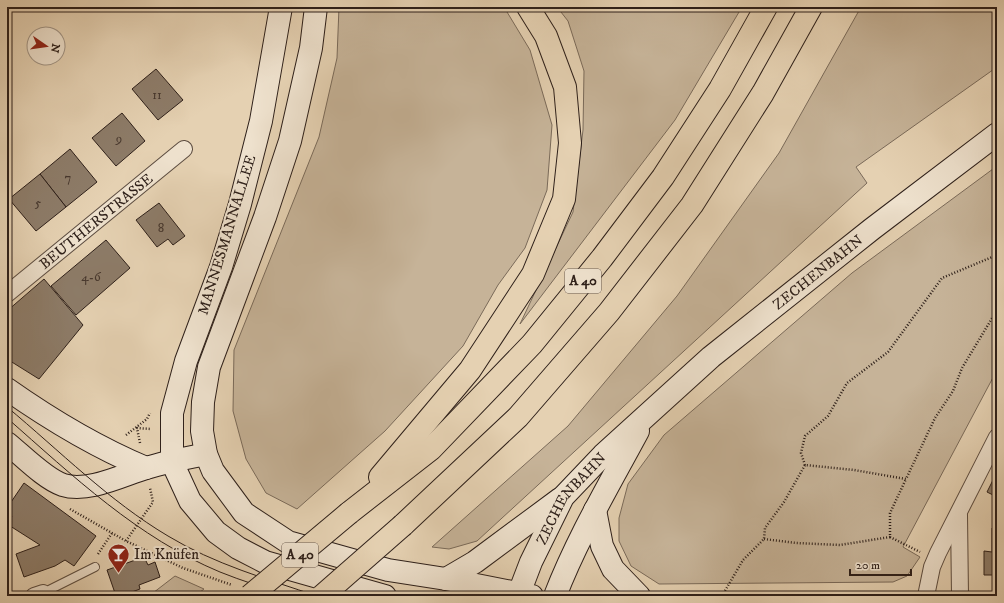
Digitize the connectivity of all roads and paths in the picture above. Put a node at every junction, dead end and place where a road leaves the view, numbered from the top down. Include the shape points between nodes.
1 (281, 7) edge
2 (316, 7) edge
3 (528, 7) edge
4 (766, 7) edge
5 (811, 7) edge
6 (997, 134) edge
7 (184, 149) dead end
8 (997, 255) edge
9 (7, 294) edge
10 (997, 310) edge
11 (7, 389) edge
12 (150, 412) dead end
13 (646, 418) junction
14 (137, 428) dead end
15 (997, 437) edge
16 (7, 443) edge
17 (98, 446) junction
18 (206, 454) junction
19 (172, 462) junction
20 (805, 465) junction
21 (146, 468) junction
22 (906, 480) junction
23 (95, 484) junction
24 (563, 497) junction
25 (67, 507) dead end
26 (595, 510) junction
27 (349, 513) junction
28 (959, 513) junction
29 (112, 533) junction
30 (890, 537) junction
31 (764, 539) junction
32 (95, 567) joint
33 (932, 567) junction
34 (446, 579) junction
35 (242, 591) edge
36 (39, 595) edge
37 (523, 595) edge
38 (322, 596) edge
39 (385, 596) edge
40 (555, 596) edge
41 (639, 596) edge
42 (722, 596) edge
43 (926, 596) edge
44 (960, 596) edge

1 - 19 main road, MANNESMANNALLEE via 261,121 240,204 221,267 186,360 172,413
2 - 18 main road, MANNESMANNALLEE via 311,48 290,141 265,217 209,367 203,402 202,431
3 - 27 highway via 546,36 564,87 570,143 564,199 533,274 470,370
4 - 27 highway, A 40 via 720,89 663,177 532,344 431,449
5 - 38 highway, A 40, bridge via 763,93 692,205 609,312 518,417 403,525
6 - 13 main road, ZECHENBAHN via 711,357
7 - 9 street, BEUTHERSTRASSE
8 - 20 path via 942,278 888,352 847,383 828,416 805,436 801,453
10 - 22 path via 962,368 953,392 936,418
11 - 17 main road via 46,416
12 - 14 path via 147,419
13 - 24 main road, ZECHENBAHN via 603,455
13 - 26 main road, ZECHENBAHN
15 - 28 street
16 - 23 main road via 62,485 74,487
17 - 21 main road
17 - 23 main road
18 - 19 main road
18 - 34 main road, MANNESMANNALLEE via 213,471 244,513 288,542 388,570
19 - 21 main road
19 - 39 main road via 190,501 216,532 238,548 266,562
20 - 22 path via 854,470
20 - 31 path via 784,502 765,528
21 - 23 main road
22 - 30 path via 890,513
24 - 34 main road via 475,562
24 - 37 main road, ZECHENBAHN via 531,562
25 - 29 path
26 - 40 main road, ZECHENBAHN
26 - 41 main road via 602,546 613,569
27 - 35 highway, A 40, bridge
28 - 33 street
28 - 44 street
29 - 32 path via 98,552
29 - 35 path via 183,568
30 - 31 path via 840,544
30 - 33 path via 922,553
31 - 42 path via 743,560
32 - 36 lane
33 - 43 street
34 - 37 main road, MANNESMANNALLEE

